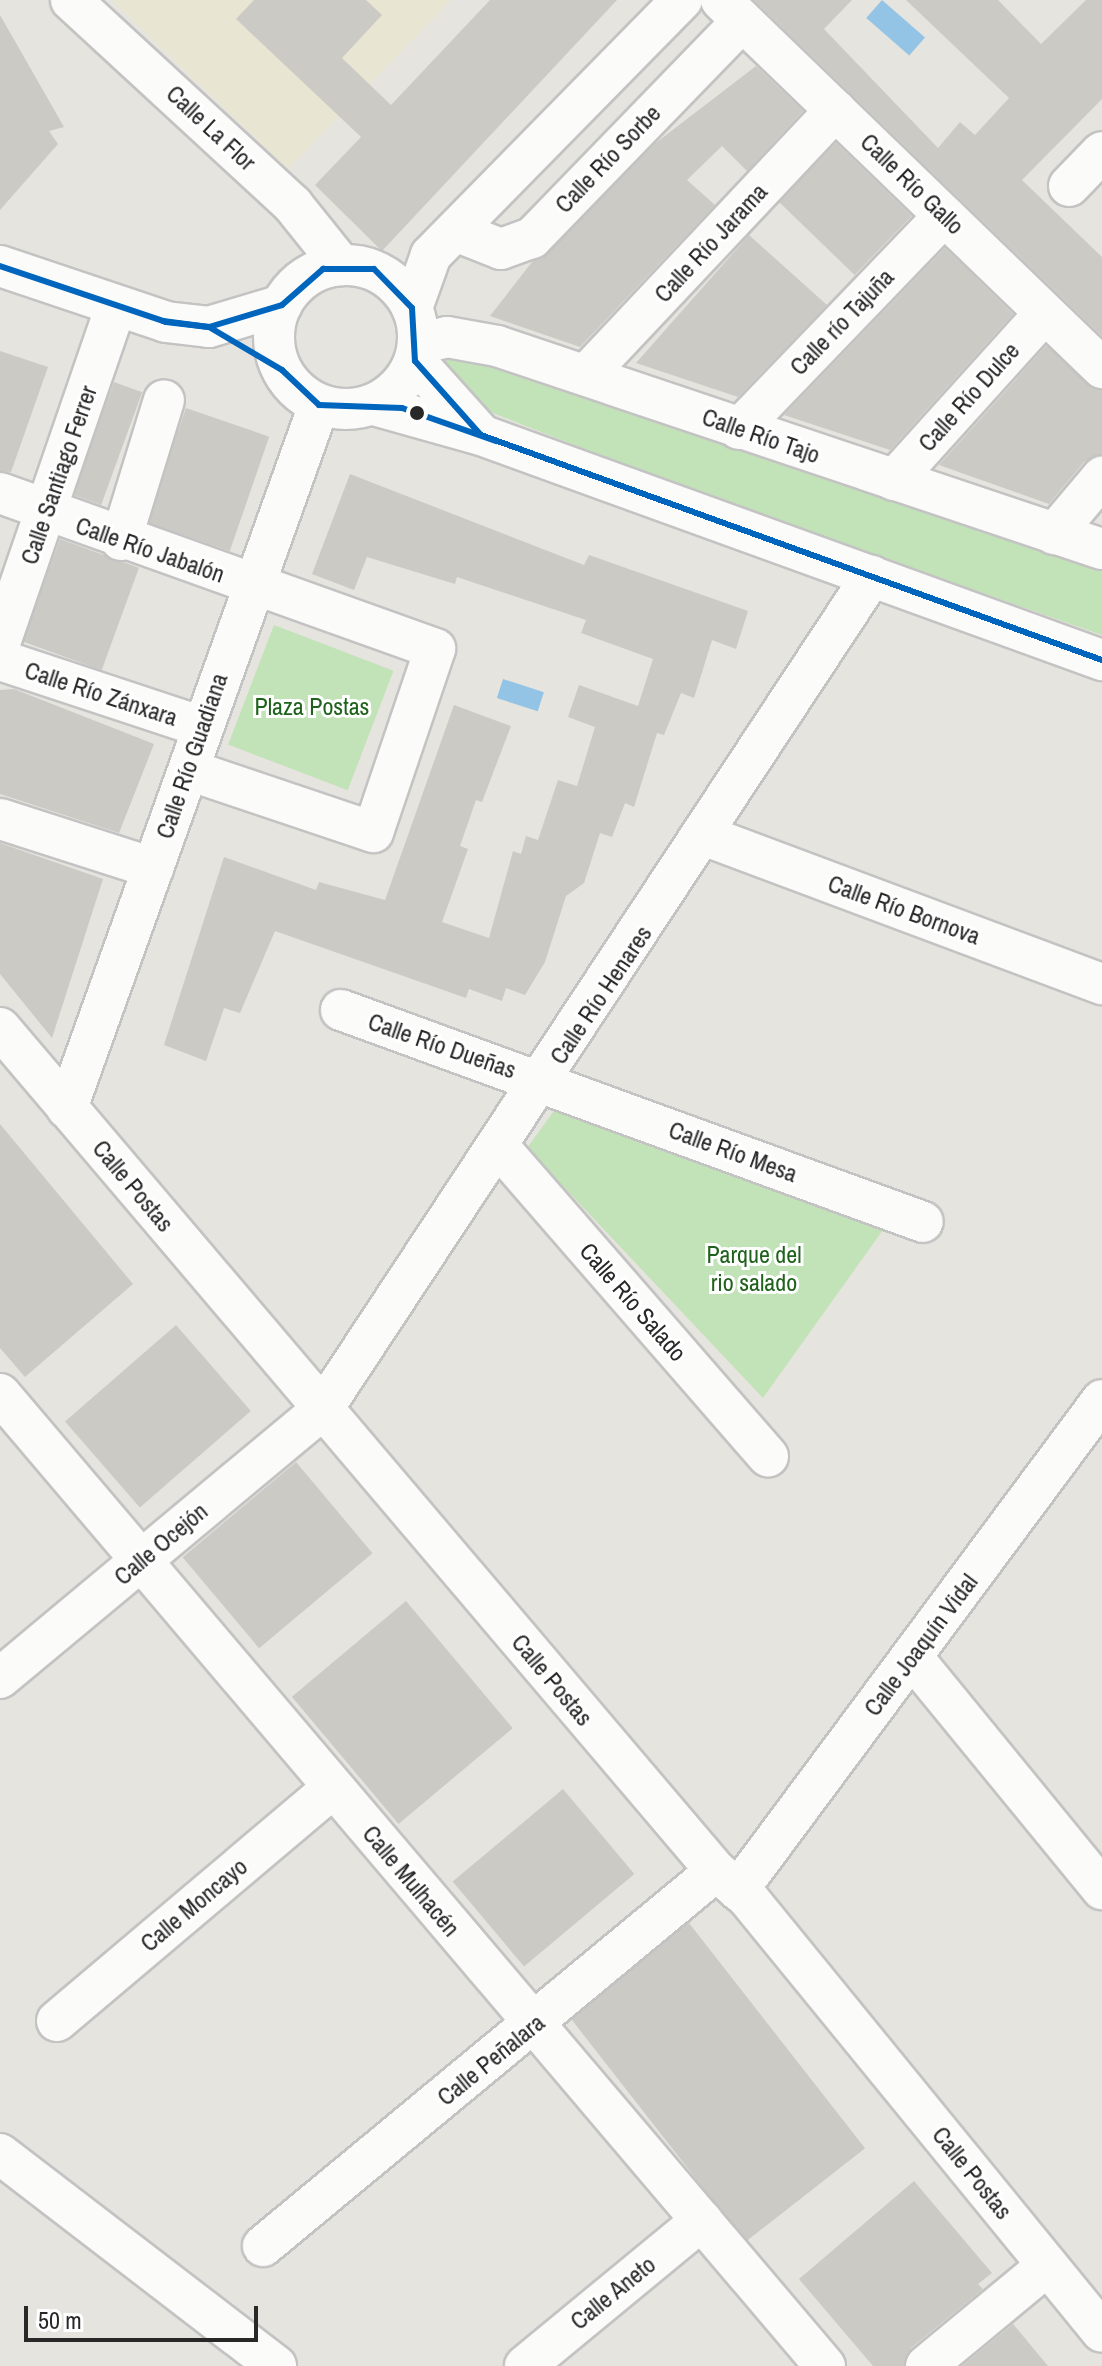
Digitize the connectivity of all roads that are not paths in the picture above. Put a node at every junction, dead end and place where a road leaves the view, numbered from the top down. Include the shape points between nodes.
1 (71, 0) edge
2 (682, 0) edge
3 (732, 11) edge
4 (836, 110) junction
5 (1102, 152) edge
6 (1069, 186) dead end
7 (944, 216) junction
8 (443, 243) junction
9 (0, 266) edge
10 (357, 267) junction
11 (282, 305) junction
12 (116, 307) junction
13 (1044, 314) junction
14 (209, 327) junction
15 (415, 338) junction
16 (1102, 368) edge
17 (282, 370) junction
18 (586, 375) junction
19 (164, 400) dead end
20 (319, 405) junction
21 (374, 405) junction
22 (739, 429) junction
23 (481, 435) junction
24 (1102, 477) edge
25 (894, 480) junction
26 (0, 493) edge
27 (47, 514) junction
28 (1054, 534) junction
29 (121, 540) junction
30 (1102, 549) edge
31 (872, 576) junction
32 (253, 585) junction
33 (0, 643) edge
34 (0, 660) edge
35 (1102, 660) edge
36 (202, 727) junction
37 (189, 770) junction
38 (0, 819) edge
39 (706, 836) junction
40 (153, 868) junction
41 (1102, 984) edge
42 (341, 1010) dead end
43 (0, 1028) edge
44 (543, 1081) junction
45 (67, 1108) junction
46 (499, 1147) junction
47 (923, 1222) dead end
48 (0, 1394) edge
49 (1102, 1400) edge
50 (322, 1410) junction
51 (768, 1456) dead end
52 (138, 1562) junction
53 (912, 1657) junction
54 (0, 1678) edge
55 (332, 1789) junction
56 (727, 1880) junction
57 (1102, 1889) edge
58 (57, 2021) dead end
59 (534, 2025) junction
60 (0, 2154) edge
61 (702, 2220) junction
62 (263, 2246) dead end
63 (1047, 2266) junction
64 (1102, 2332) edge
65 (276, 2366) edge
66 (525, 2366) edge
67 (825, 2366) edge
68 (926, 2366) edge

1 - 10 street, Calle La Flor
2 - 8 street
3 - 4 street, Calle Río Gallo
3 - 8 street, Calle Río Sorbe via 532,238 501,249
4 - 7 street, Calle Río Gallo
4 - 18 street, Calle Río Jarama
5 - 6 street
7 - 13 street, Calle Río Gallo
7 - 22 street, Calle río Tajuña
8 - 10 street
8 - 15 street
9 - 12 street
10 - 11 street via 306,277
10 - 15 street
11 - 14 street
11 - 17 street via 275,326
12 - 14 street
12 - 27 street, Calle Santiago Ferrer
13 - 16 street, Calle Río Gallo
13 - 25 street, Calle Río Dulce
14 - 17 street
15 - 18 street, Calle Río Tajo via 463,337
15 - 21 street via 392,394
15 - 23 street
17 - 20 street
18 - 22 street, Calle Río Tajo
19 - 29 street
20 - 21 street
20 - 32 street, Calle Río Guadiana
21 - 23 street
22 - 25 street, Calle Río Tajo
23 - 31 street
24 - 28 street
25 - 28 street, Calle Río Tajo
26 - 27 street, Calle Río Jabalón
27 - 29 street, Calle Río Jabalón
27 - 33 street, Calle Santiago Ferrer
28 - 30 street, Calle Río Tajo
29 - 32 street, Calle Río Jabalón
31 - 35 street
31 - 39 street, Calle Río Henares
32 - 36 street, Calle Río Guadiana
32 - 37 street via 435,649 373,832
34 - 36 street, Calle Río Zánxara
36 - 37 street, Calle Río Guadiana
37 - 40 street, Calle Río Guadiana
38 - 40 street
39 - 41 street, Calle Río Bornova
39 - 44 street, Calle Río Henares
40 - 45 street, Calle Río Guadiana
42 - 44 street, Calle Río Dueñas
43 - 45 street, Calle Postas
44 - 46 street, Calle Río Henares
44 - 47 street, Calle Río Mesa
45 - 50 street, Calle Postas
46 - 50 street, Calle Río Henares
46 - 51 street, Calle Río Salado
48 - 52 street, Calle Mulhacén
49 - 53 street, Calle Joaquín Vidal
50 - 52 street, Calle Ocejón
50 - 56 street, Calle Postas
52 - 54 street, Calle Ocejón
52 - 55 street, Calle Mulhacén
53 - 56 street, Calle Joaquín Vidal
53 - 57 street
55 - 58 street, Calle Moncayo
55 - 59 street, Calle Mulhacén
56 - 59 street, Calle Peñalara
56 - 63 street, Calle Postas
59 - 61 street, Calle Mulhacén
59 - 62 street, Calle Peñalara
60 - 65 street
61 - 66 street, Calle Aneto
61 - 67 street, Calle Mulhacén
63 - 64 street, Calle Postas
63 - 68 street

